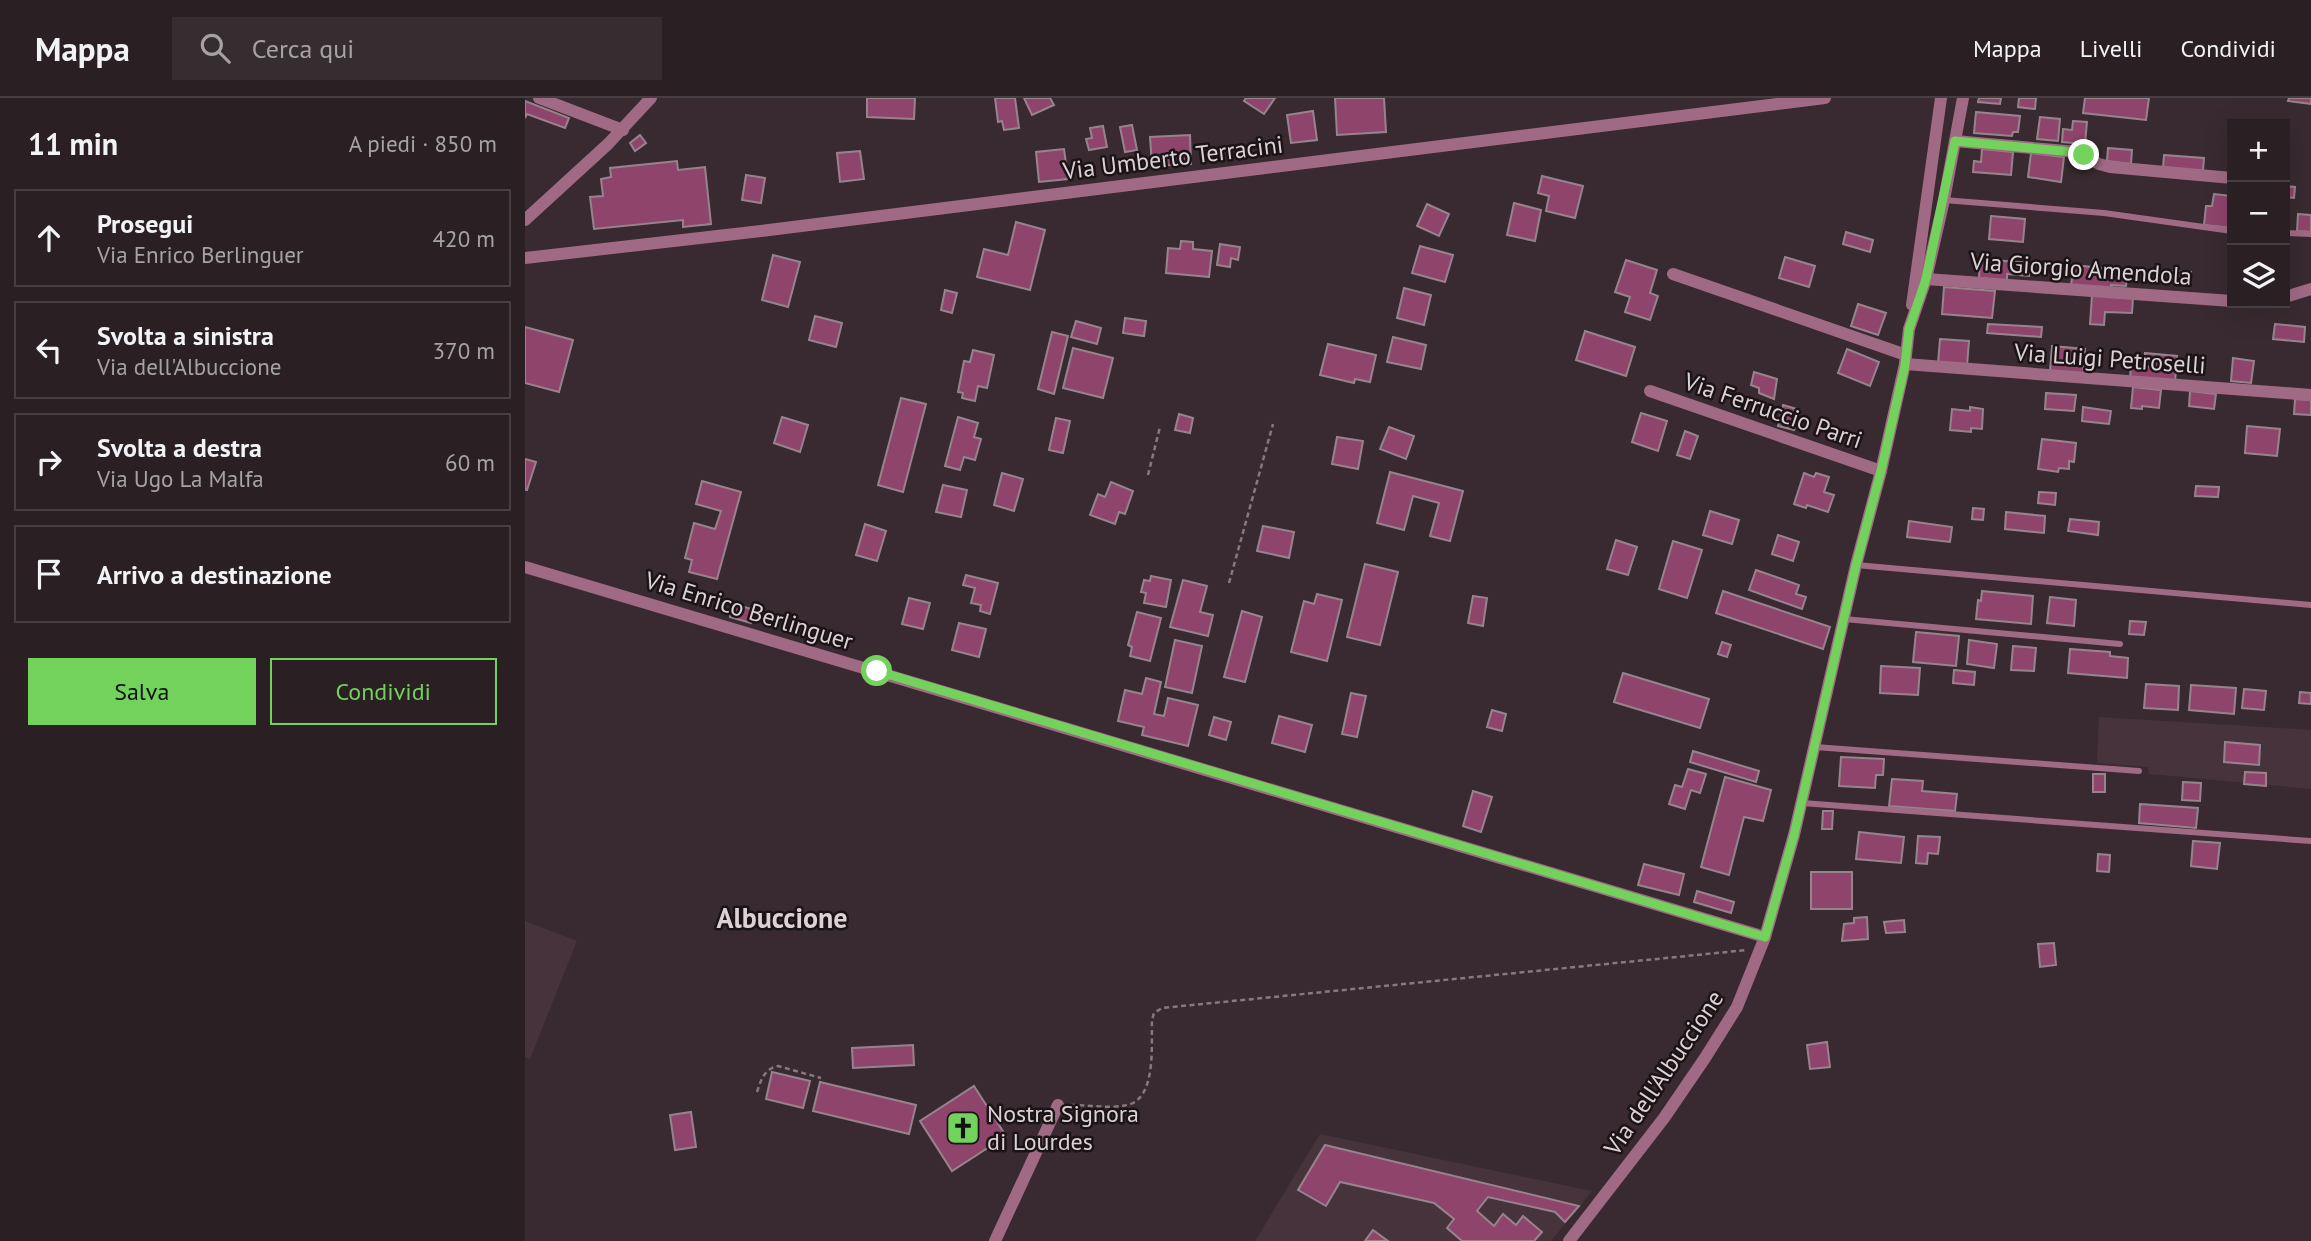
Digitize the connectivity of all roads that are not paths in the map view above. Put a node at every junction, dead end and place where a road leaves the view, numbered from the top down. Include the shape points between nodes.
1 (539, 98) edge
2 (651, 98) edge
3 (1825, 98) edge
4 (1941, 98) edge
5 (1963, 98) edge
6 (623, 130) junction
7 (1955, 141) junction
8 (2227, 177) edge
9 (1944, 200) junction
10 (525, 220) edge
11 (2227, 230) edge
12 (2290, 233) edge
13 (2311, 234) edge
14 (525, 258) edge
15 (1673, 274) dead end
16 (1926, 279) junction
17 (2311, 289) edge
18 (2290, 295) edge
19 (2227, 301) edge
20 (1909, 329) junction
21 (1906, 360) junction
22 (1650, 391) dead end
23 (2311, 395) edge
24 (1881, 471) junction
25 (1856, 565) junction
26 (525, 566) edge
27 (2311, 606) edge
28 (1844, 619) junction
29 (2120, 644) dead end
30 (1815, 747) junction
31 (2139, 771) dead end
32 (1802, 803) junction
33 (2311, 841) edge
34 (1763, 943) junction
35 (1058, 1105) road end
36 (995, 1241) edge
37 (1569, 1241) edge

1 - 6 street
2 - 6 street
3 - 14 street, Via Umberto Terracini
4 - 20 street
5 - 7 street, Via dell'Albuccione
6 - 10 street
7 - 8 street via 2073,152 2110,167
7 - 9 street, Via dell'Albuccione
9 - 11 lane via 2104,213
9 - 16 street, Via dell'Albuccione
12 - 13 lane
15 - 21 street, Via Luigi Petroselli
16 - 19 street, Via Giorgio Amendola
16 - 20 street, Via dell'Albuccione
17 - 18 street
20 - 21 street, Via dell'Albuccione
21 - 23 street, Via Luigi Petroselli
21 - 24 street, Via dell'Albuccione
22 - 24 street, Via Ferruccio Parri
24 - 25 street, Via dell'Albuccione
25 - 27 lane
25 - 28 street, Via dell'Albuccione
26 - 34 street, Via Enrico Berlinguer
28 - 29 lane
28 - 30 street, Via dell'Albuccione
30 - 31 lane
30 - 32 street, Via dell'Albuccione
32 - 33 lane
32 - 34 street, Via dell'Albuccione
34 - 37 street, Via dell'Albuccione via 1737,1007 1705,1059
35 - 36 street

